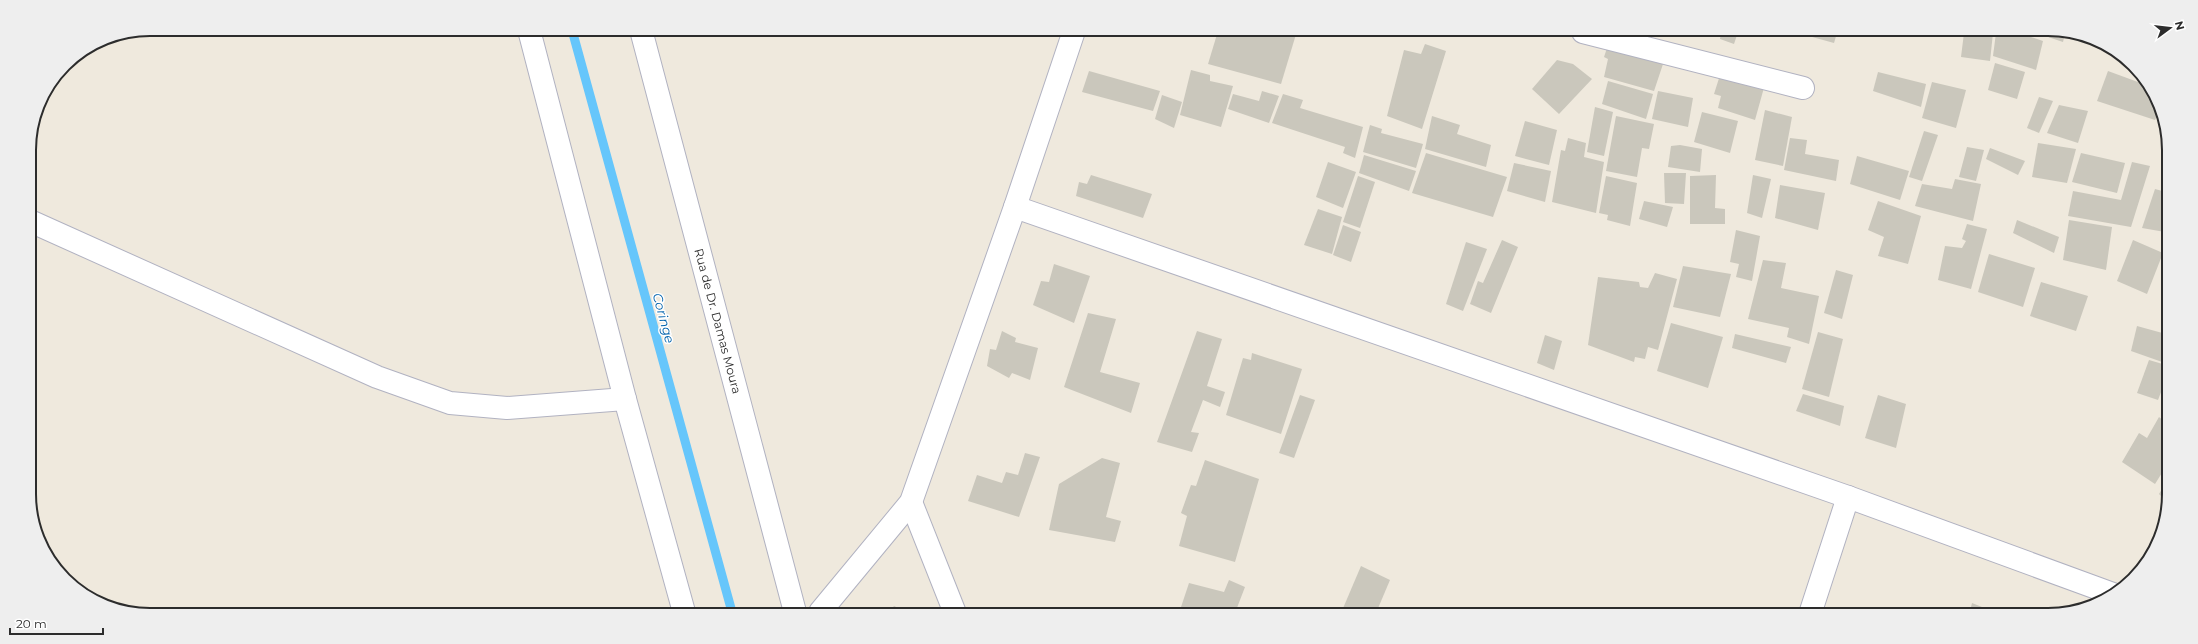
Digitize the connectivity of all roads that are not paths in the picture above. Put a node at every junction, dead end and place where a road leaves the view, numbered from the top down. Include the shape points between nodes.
1 (531, 36) edge
2 (643, 36) edge
3 (1072, 36) edge
4 (1599, 36) edge
5 (1803, 88) dead end
6 (1015, 206) junction
7 (36, 224) edge
8 (625, 399) junction
9 (1848, 496) junction
10 (911, 502) junction
11 (2106, 592) edge
12 (683, 608) edge
13 (794, 608) edge
14 (823, 608) edge
15 (954, 608) edge
16 (1812, 608) edge

1 - 8 street
2 - 13 street, Rua de Dr. Damas Moura
3 - 6 street
4 - 5 street
6 - 9 street
6 - 10 street
7 - 8 street via 377,378 450,403 507,408
8 - 12 street
9 - 11 street
9 - 16 street
10 - 14 street
10 - 15 street

